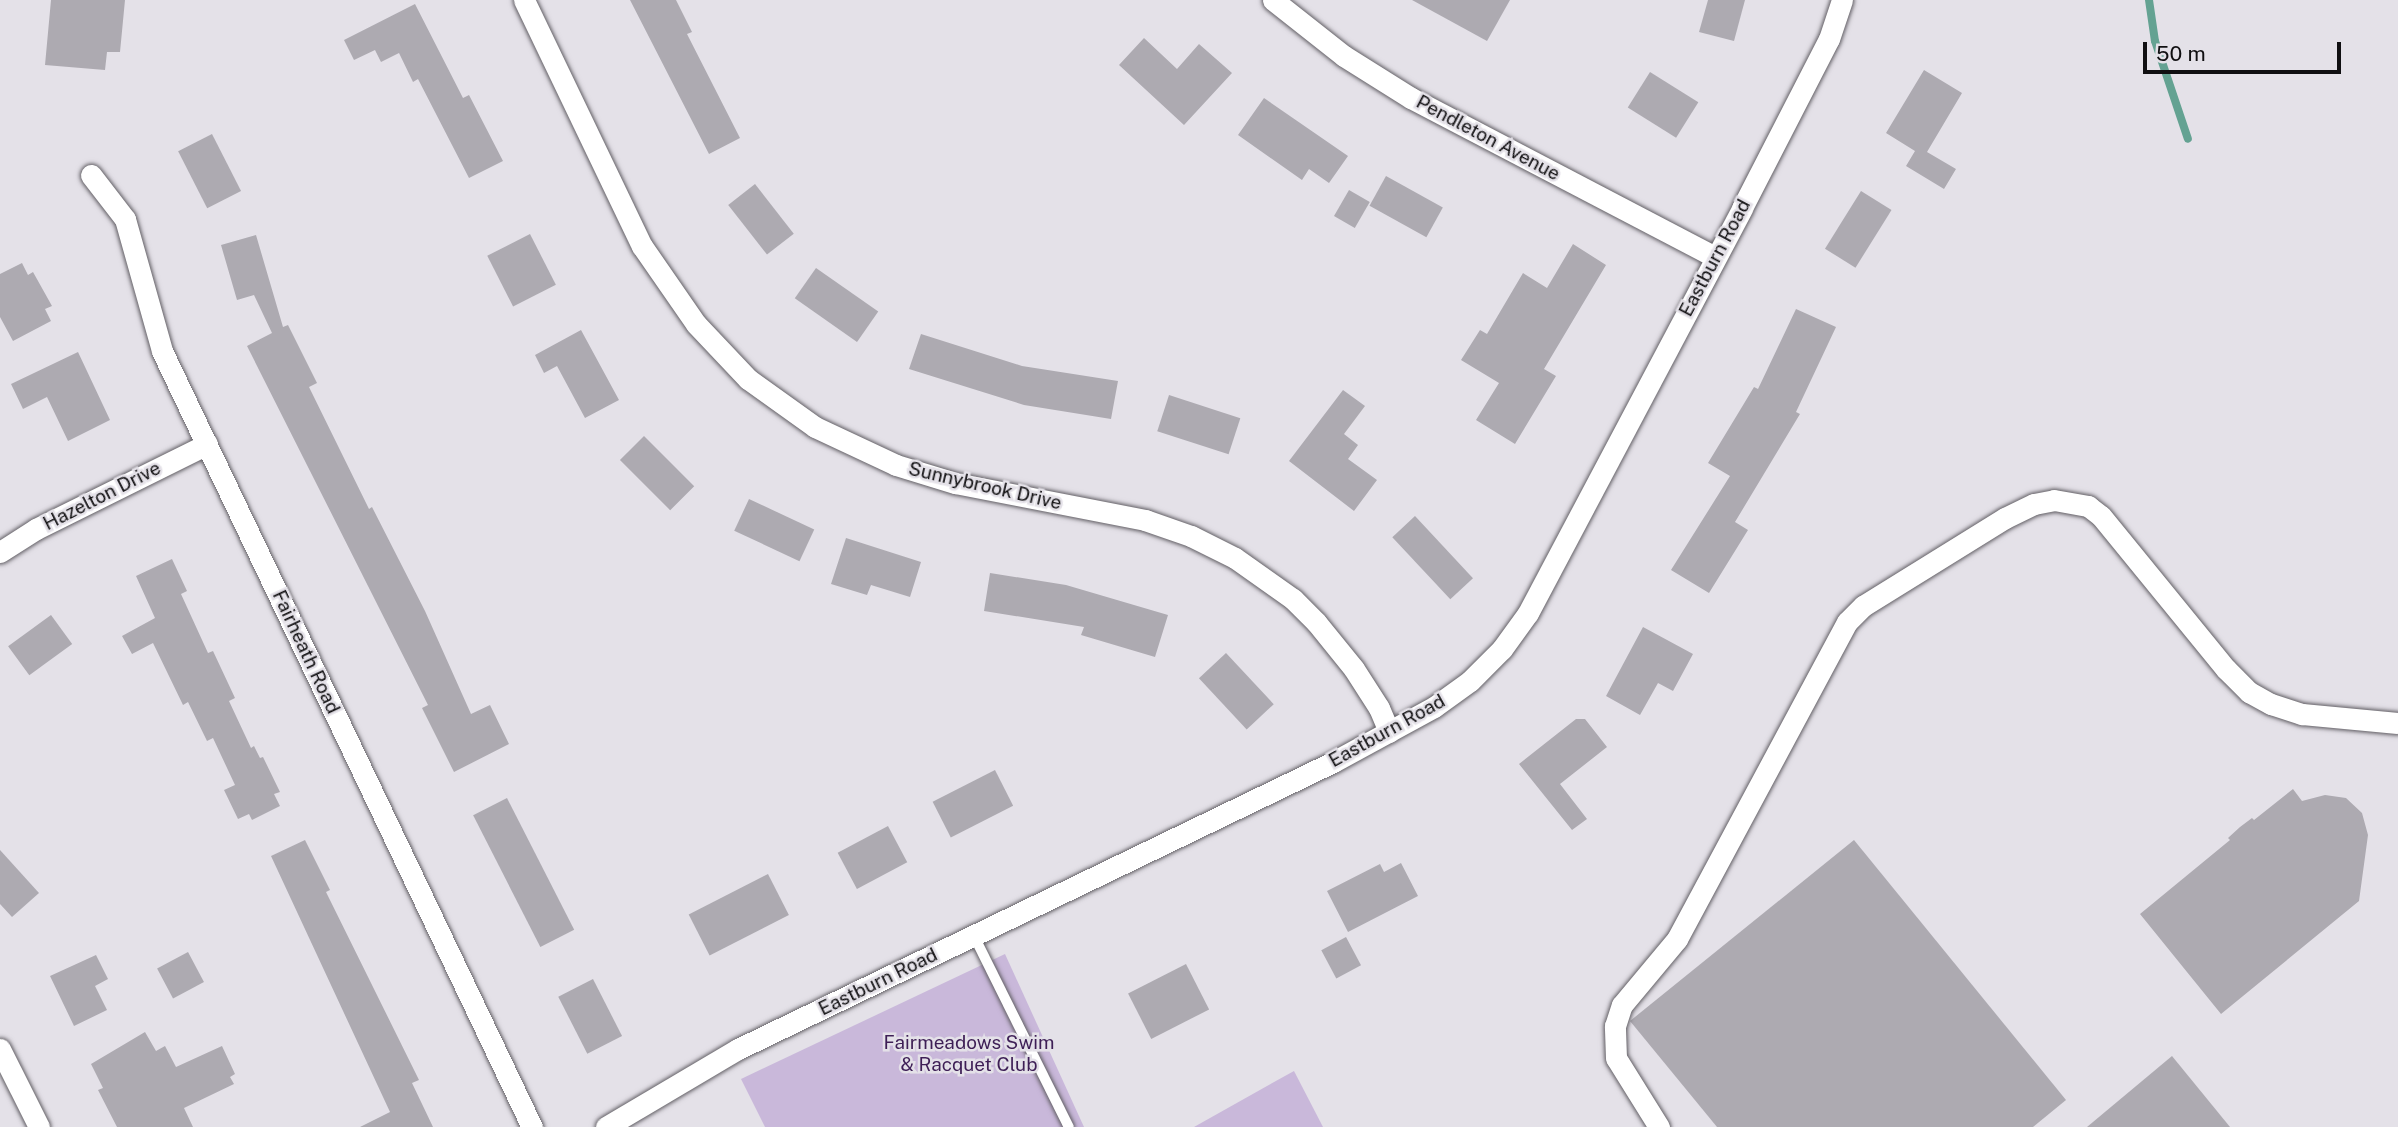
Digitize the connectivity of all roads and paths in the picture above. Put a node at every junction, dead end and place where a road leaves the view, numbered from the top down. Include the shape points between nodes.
1 (524, 0) edge
2 (1273, 0) edge
3 (1842, 0) edge
4 (92, 175) dead end
5 (1715, 257) junction
6 (207, 444) junction
7 (0, 552) edge
8 (2398, 723) edge
9 (1389, 732) junction
10 (974, 936) junction
11 (0, 1049) edge
12 (39, 1127) edge
13 (532, 1127) edge
14 (606, 1127) edge
15 (1069, 1127) edge
16 (1659, 1127) edge

1 - 9 street, Sunnybrook Drive via 642,246 696,324 748,379 815,427 896,465 955,483 1145,520 1235,558 1293,599 1316,622 1354,669
2 - 5 street, Pendleton Avenue via 1344,56 1411,98
3 - 5 street, Eastburn Road via 1829,39
4 - 6 street, Fairheath Road via 125,219 155,334
5 - 9 street, Eastburn Road via 1528,613 1502,649 1470,681
6 - 7 street, Hazelton Drive via 36,529
6 - 13 street, Fairheath Road
8 - 16 street via 2302,714 2261,699 2226,669 2094,510 2067,500 2021,509 1863,606 1847,622 1676,939 1618,1013 1615,1054
9 - 10 street, Eastburn Road
10 - 14 street, Eastburn Road via 738,1049
10 - 15 lane
11 - 12 street

